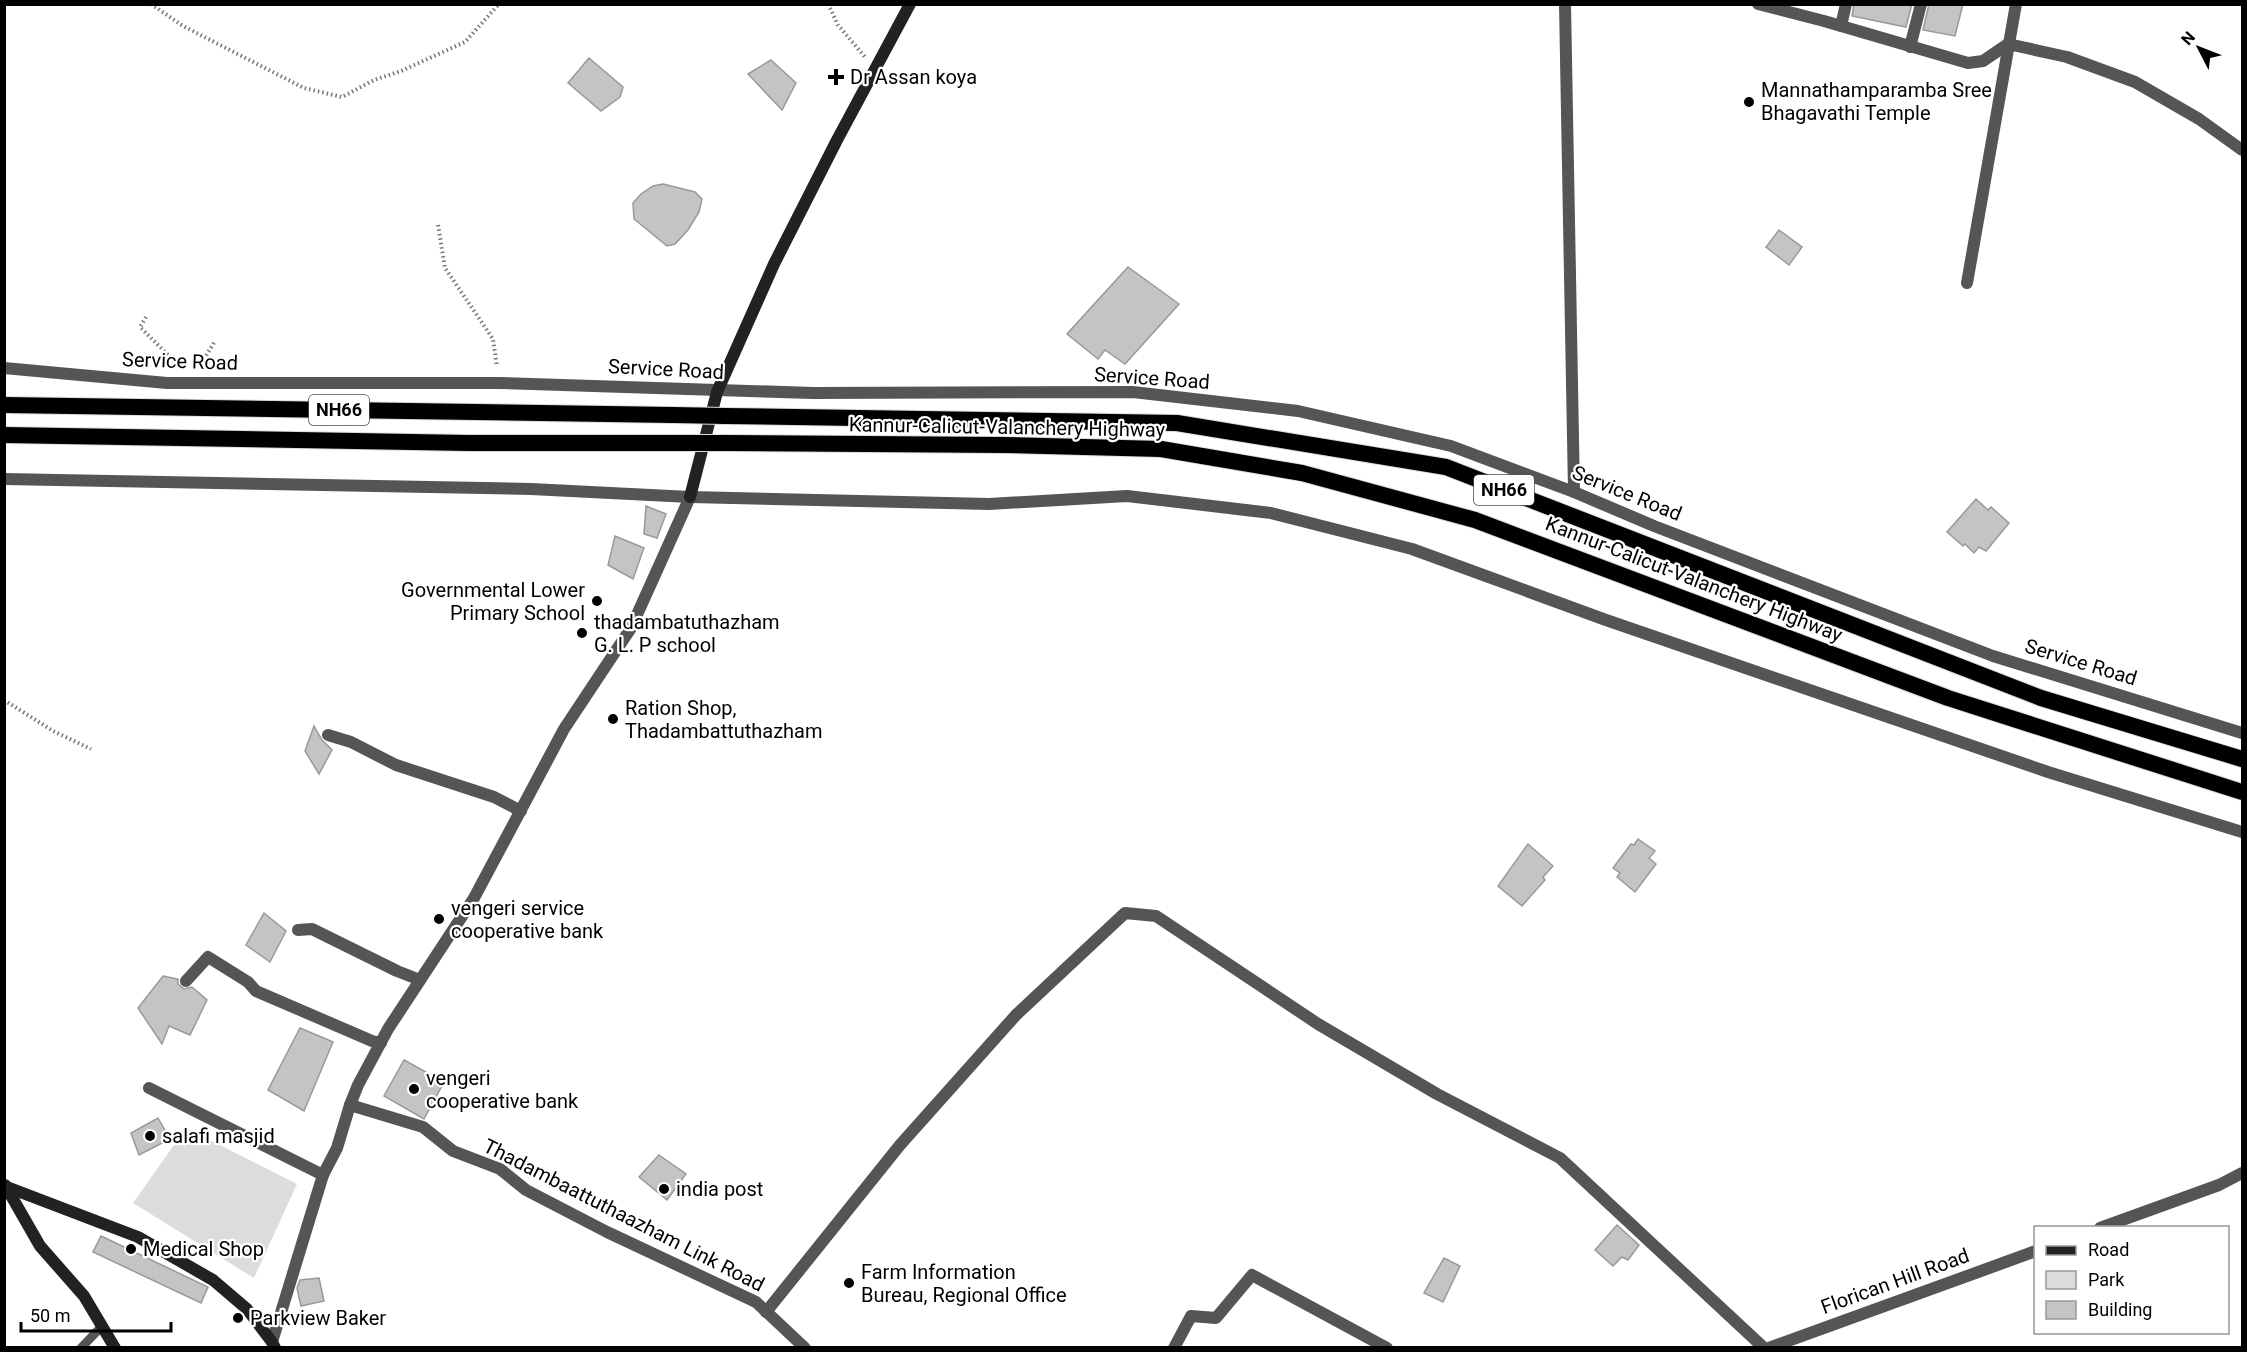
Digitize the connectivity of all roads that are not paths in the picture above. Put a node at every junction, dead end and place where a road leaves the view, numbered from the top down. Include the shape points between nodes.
1 (909, 4) edge
2 (1565, 4) edge
3 (1758, 4) edge
4 (1846, 4) edge
5 (1922, 4) edge
6 (2016, 4) edge
7 (1784, 8) edge
8 (1841, 26) junction
9 (2008, 44) junction
10 (1911, 47) junction
11 (2242, 150) edge
12 (1967, 283) dead end
13 (4, 368) edge
14 (717, 392) junction
15 (4, 405) edge
16 (4, 435) edge
17 (4, 479) edge
18 (1574, 492) junction
19 (690, 497) junction
20 (2242, 733) edge
21 (328, 735) dead end
22 (2242, 759) edge
23 (2242, 792) edge
24 (521, 812) junction
25 (2242, 832) edge
26 (298, 930) dead end
27 (420, 980) junction
28 (186, 981) dead end
29 (381, 1043) junction
30 (149, 1089) dead end
31 (350, 1105) junction
32 (2242, 1173) edge
33 (323, 1175) junction
34 (6, 1186) edge
35 (2103, 1226) edge
36 (2034, 1252) edge
37 (766, 1312) junction
38 (102, 1326) junction
39 (273, 1345) edge
40 (81, 1347) edge
41 (115, 1347) edge
42 (805, 1347) edge
43 (1174, 1347) edge
44 (1387, 1347) edge
45 (1767, 1347) edge

1 - 14 main road via 774,264
2 - 18 street
3 - 7 street
4 - 8 street
5 - 10 street
6 - 9 street
7 - 8 street
8 - 10 street
9 - 10 street via 1983,61 1968,63
9 - 11 street via 2067,57 2135,81
9 - 12 street
13 - 14 street, Service Road via 167,383 499,383
14 - 18 street, Service Road via 1133,392 1298,411 1451,446
14 - 19 main road
15 - 22 highway, NH66, bridge via 1177,423 1446,467 2041,698
16 - 23 highway, Kannur-Calicut-Valanchery Highway / NH66, bridge via 1161,449 1302,473 1475,520 1947,698
17 - 19 street via 531,489
18 - 20 street, Service Road via 1993,656
19 - 24 street via 631,628 564,729
19 - 25 street via 989,504 1126,496 1271,513 1412,549 2048,772
21 - 24 street via 396,765 494,797
24 - 27 street via 474,898
26 - 27 street via 312,929
27 - 29 street
28 - 29 street via 208,957 256,991
29 - 31 street
30 - 33 street
31 - 33 street via 337,1148
31 - 37 street, Thadambaattuthaazham Link Road via 423,1127 453,1151 500,1169 526,1190 756,1302
32 - 35 street via 2219,1185
33 - 39 street
34 - 38 main road via 40,1246 84,1296
34 - 39 main road via 138,1237 213,1280 247,1309
36 - 45 street, Florican Hill Road
37 - 42 street, Thadambaattuthaazham Link Road
37 - 45 street via 900,1145 1016,1015 1125,913 1156,916 1318,1024 1437,1094 1560,1158
38 - 40 lane
38 - 41 main road
43 - 44 street via 1191,1317 1216,1318 1252,1275

